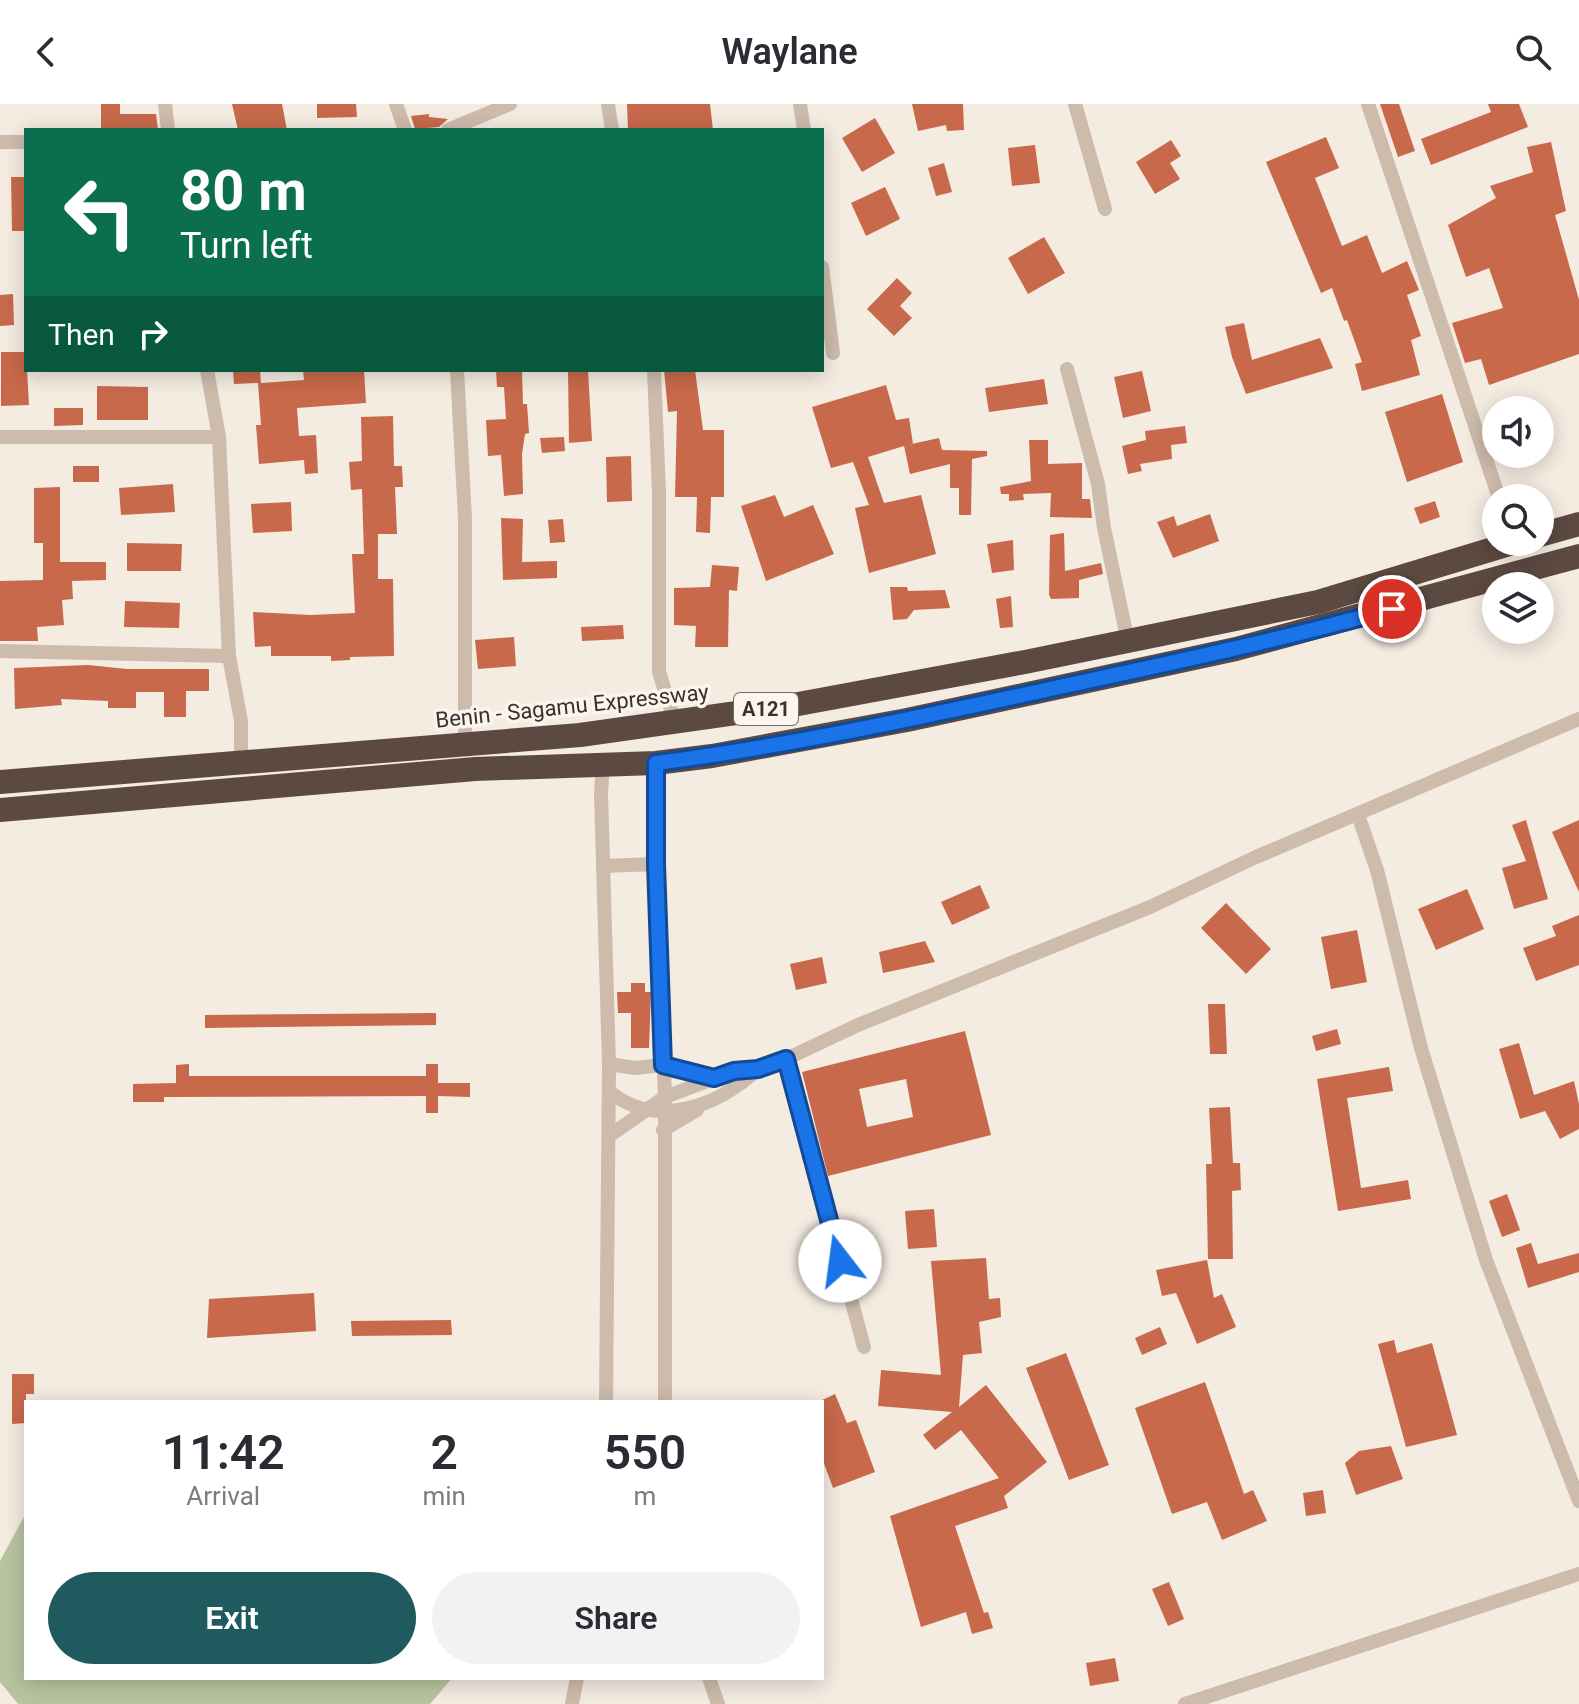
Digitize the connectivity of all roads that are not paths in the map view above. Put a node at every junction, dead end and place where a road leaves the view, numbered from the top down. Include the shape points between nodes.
1 (165, 104) edge
2 (396, 104) edge
3 (510, 104) edge
4 (608, 104) edge
5 (800, 104) edge
6 (1075, 104) edge
7 (1368, 104) edge
8 (168, 128) edge
9 (404, 128) edge
10 (453, 128) edge
11 (612, 128) edge
12 (804, 128) edge
13 (0, 142) edge
14 (24, 142) edge
15 (1105, 209) dead end
16 (824, 283) edge
17 (833, 353) dead end
18 (1067, 369) dead end
19 (207, 372) edge
20 (457, 372) edge
21 (654, 372) edge
22 (0, 437) edge
23 (219, 437) junction
24 (1494, 484) edge
25 (1579, 524) edge
26 (1554, 531) edge
27 (1482, 552) edge
28 (1579, 556) edge
29 (1128, 642) junction
30 (0, 651) edge
31 (229, 656) junction
32 (1579, 719) edge
33 (675, 722) junction
34 (465, 745) junction
35 (241, 763) junction
36 (603, 763) junction
37 (656, 763) junction
38 (0, 782) edge
39 (0, 810) edge
40 (1358, 815) junction
41 (656, 864) junction
42 (603, 866) junction
43 (786, 1059) junction
44 (609, 1064) junction
45 (663, 1065) junction
46 (758, 1069) junction
47 (714, 1078) junction
48 (609, 1091) junction
49 (664, 1103) junction
50 (705, 1105) junction
51 (645, 1111) junction
52 (663, 1130) junction
53 (609, 1136) junction
54 (864, 1347) dead end
55 (606, 1400) edge
56 (665, 1400) edge
57 (1579, 1501) edge
58 (1579, 1574) edge
59 (577, 1680) edge
60 (710, 1680) edge
61 (572, 1704) edge
62 (718, 1704) edge
63 (1185, 1704) edge

1 - 8 street
2 - 9 street
3 - 10 street
4 - 11 street
5 - 12 street
6 - 15 street
7 - 24 street
13 - 14 street
16 - 17 street
18 - 29 street via 1098,484
19 - 23 street
20 - 34 street via 465,518
21 - 33 street via 659,672
22 - 23 street
23 - 31 street
25 - 26 highway
27 - 29 highway, Benin - Sagamu Expressway / A121 via 1318,602
28 - 37 highway, A121 via 1236,649 907,720
29 - 33 highway, Benin - Sagamu Expressway / A121
30 - 31 street
31 - 35 street via 241,721
32 - 40 street
33 - 34 highway, Benin - Sagamu Expressway / A121
34 - 35 highway, Benin - Sagamu Expressway / A121
35 - 38 highway, Benin - Sagamu Expressway / A121
36 - 37 highway, A121
36 - 39 highway, A121
36 - 42 street
37 - 41 street
40 - 43 street
40 - 57 street via 1486,1260
41 - 42 street
41 - 45 street
42 - 44 street
43 - 46 street
43 - 54 street
44 - 45 street
44 - 48 street
45 - 47 street
45 - 49 street
46 - 47 street
46 - 50 street via 739,1087
47 - 49 street
48 - 51 street
48 - 53 street
49 - 50 street
49 - 51 street
49 - 52 street
50 - 52 street
51 - 53 street
52 - 56 street
53 - 55 street
58 - 63 street
59 - 61 street
60 - 62 street

